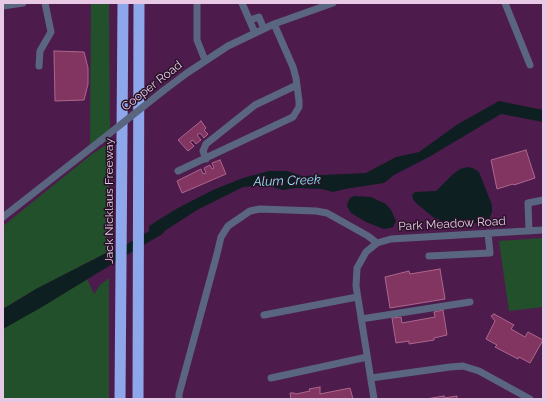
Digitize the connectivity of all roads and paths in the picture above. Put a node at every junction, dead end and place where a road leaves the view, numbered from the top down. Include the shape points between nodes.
1 (23, 3) edge
2 (45, 3) edge
3 (123, 3) edge
4 (140, 3) edge
5 (146, 3) edge
6 (197, 3) edge
7 (242, 3) edge
8 (333, 3) edge
9 (505, 3) edge
10 (3, 6) edge
11 (250, 20) junction
12 (274, 24) junction
13 (264, 29) junction
14 (255, 32) junction
15 (205, 60) junction
16 (530, 65) dead end
17 (39, 66) dead end
18 (140, 82) junction
19 (297, 85) junction
20 (206, 159) junction
21 (178, 171) dead end
22 (543, 200) edge
23 (3, 217) edge
24 (543, 230) edge
25 (529, 231) junction
26 (488, 233) junction
27 (377, 243) junction
28 (429, 256) dead end
29 (357, 296) junction
30 (470, 302) dead end
31 (264, 315) dead end
32 (361, 319) junction
33 (367, 357) junction
34 (271, 378) dead end
35 (371, 378) junction
36 (120, 399) edge
37 (138, 399) edge
38 (179, 399) edge
39 (374, 399) edge
40 (530, 399) edge

1 - 10 street
2 - 17 street via 51,32 40,51
3 - 36 highway, Jack Nicklaus Freeway
4 - 18 highway
5 - 18 highway
6 - 15 street via 197,40
7 - 11 street
8 - 12 street, Cooper Road
9 - 16 street
11 - 13 street via 259,17
11 - 14 street
12 - 13 street, Cooper Road
12 - 19 street via 293,67
13 - 14 street, Cooper Road
14 - 15 street, Cooper Road
15 - 23 street, Cooper Road, bridge
18 - 37 highway
19 - 20 street via 255,105 206,144 203,151
19 - 20 street via 299,107 293,117
20 - 21 street
22 - 25 street via 528,203
24 - 25 street, Park Meadow Road
25 - 26 street, Park Meadow Road
26 - 27 street, Park Meadow Road via 391,239
26 - 28 street via 490,253
27 - 29 street, Park Meadow Road via 366,252 357,268
27 - 38 street via 327,213 316,211 260,209 250,211 228,226 221,237
29 - 31 street
29 - 32 street
30 - 32 street
32 - 33 street
33 - 34 street
33 - 35 street
35 - 39 street
35 - 40 street via 463,366 479,371

